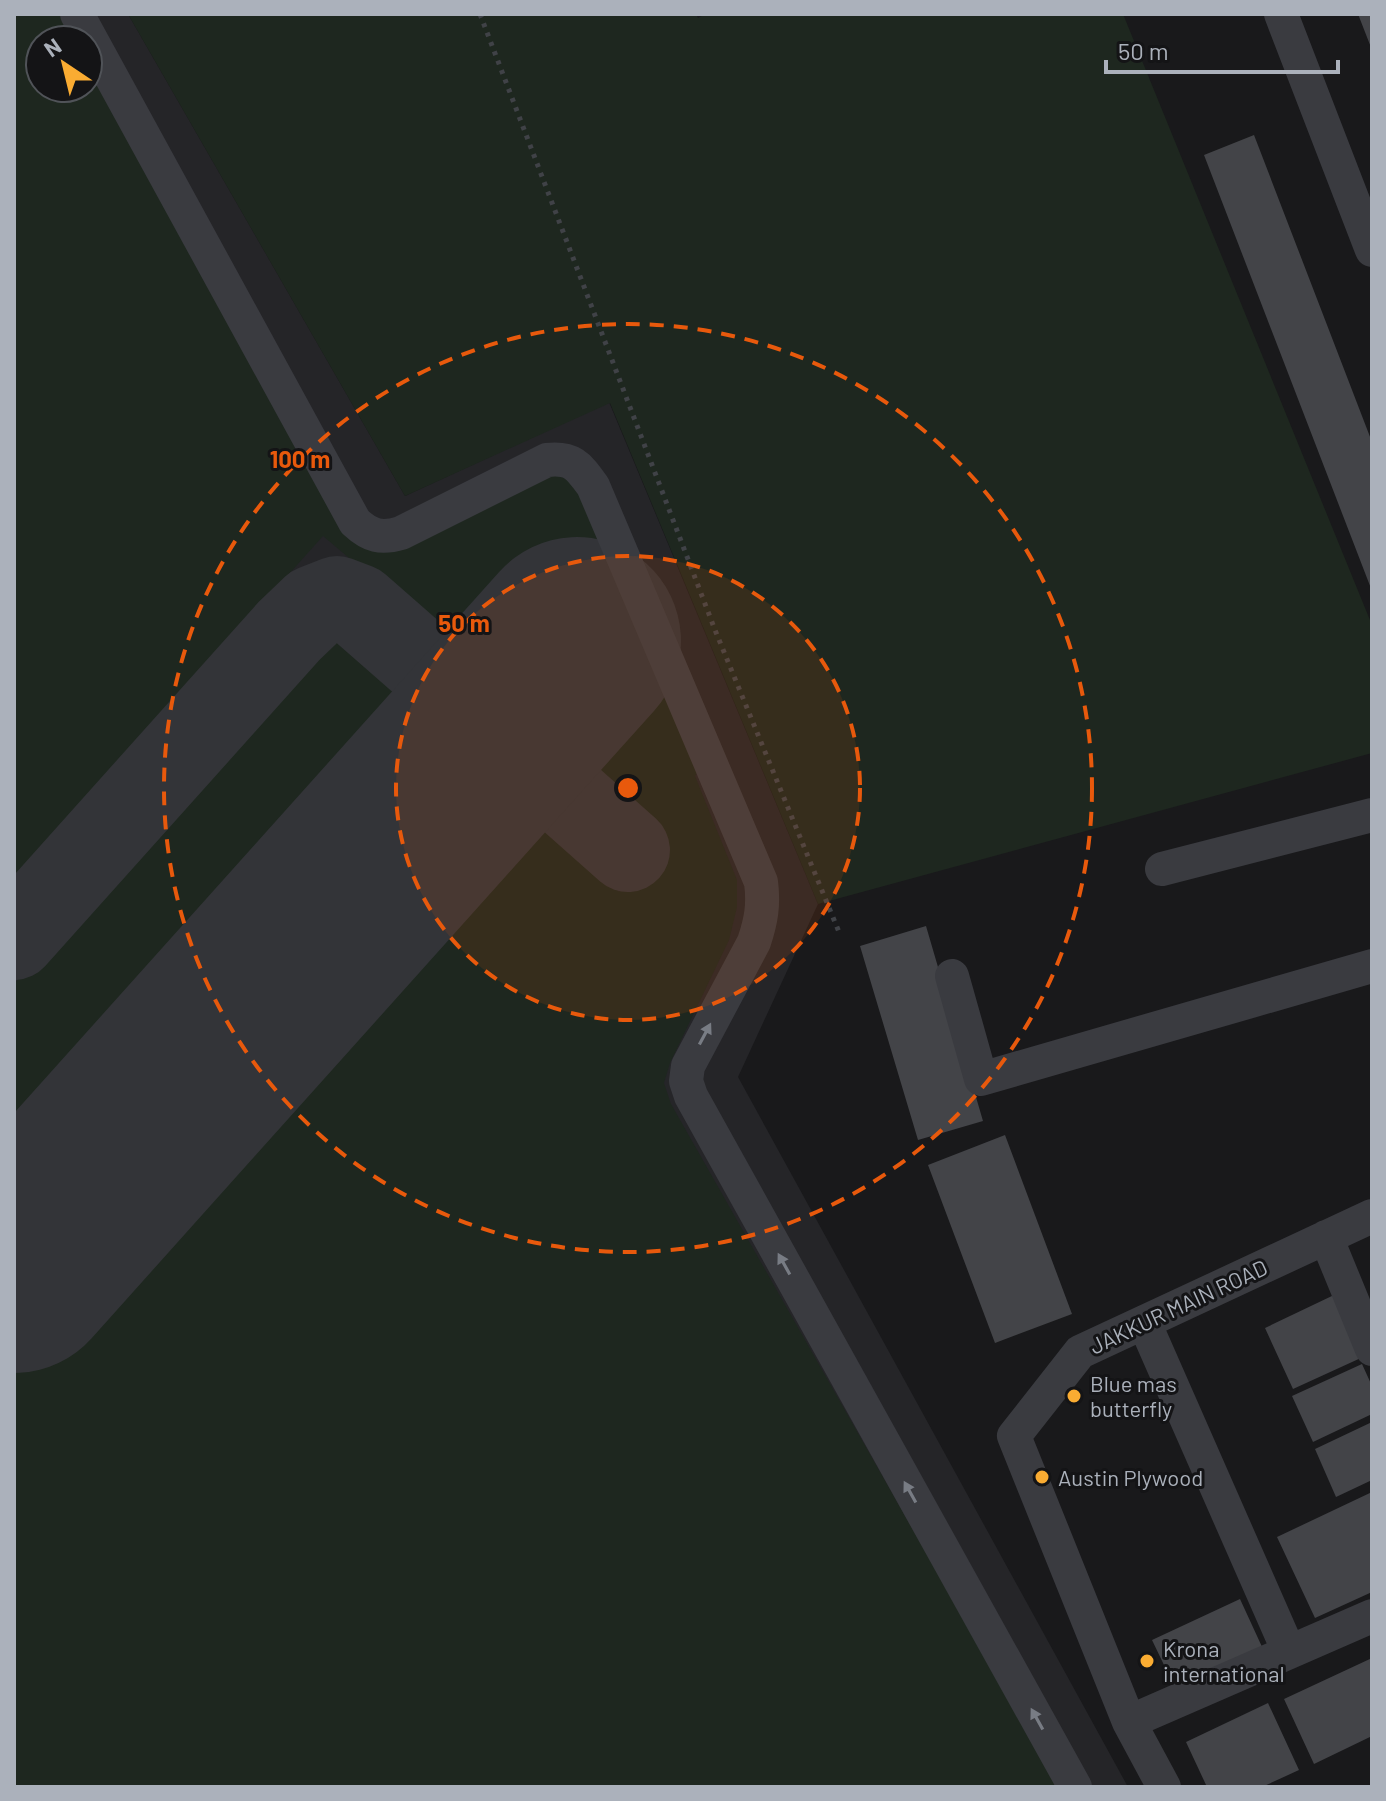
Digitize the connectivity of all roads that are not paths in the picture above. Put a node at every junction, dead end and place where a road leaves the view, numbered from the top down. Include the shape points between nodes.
1 (77, 14) edge
2 (1281, 14) edge
3 (1372, 250) edge
4 (1372, 815) edge
5 (1162, 869) dead end
6 (1372, 966) edge
7 (952, 976) dead end
8 (1372, 1216) edge
9 (1326, 1237) junction
10 (1144, 1322) junction
11 (1372, 1349) edge
12 (1372, 1616) edge
13 (1289, 1652) junction
14 (1129, 1722) junction
15 (1075, 1787) edge
16 (1164, 1787) edge

15 -> 1 street via 691,1096 688,1066 754,942 764,902 761,882 593,486 579,467 562,458 547,460 401,533 384,538 355,522
2 - 3 street
4 - 5 street
6 - 7 street via 981,1079
8 - 9 street, JAKKUR MAIN ROAD
9 - 10 street, JAKKUR MAIN ROAD
9 - 11 street
10 - 13 street
10 - 14 street, JAKKUR MAIN ROAD via 1080,1352 1014,1436
12 - 13 street
13 - 14 street
14 - 16 street, JAKKUR MAIN ROAD

